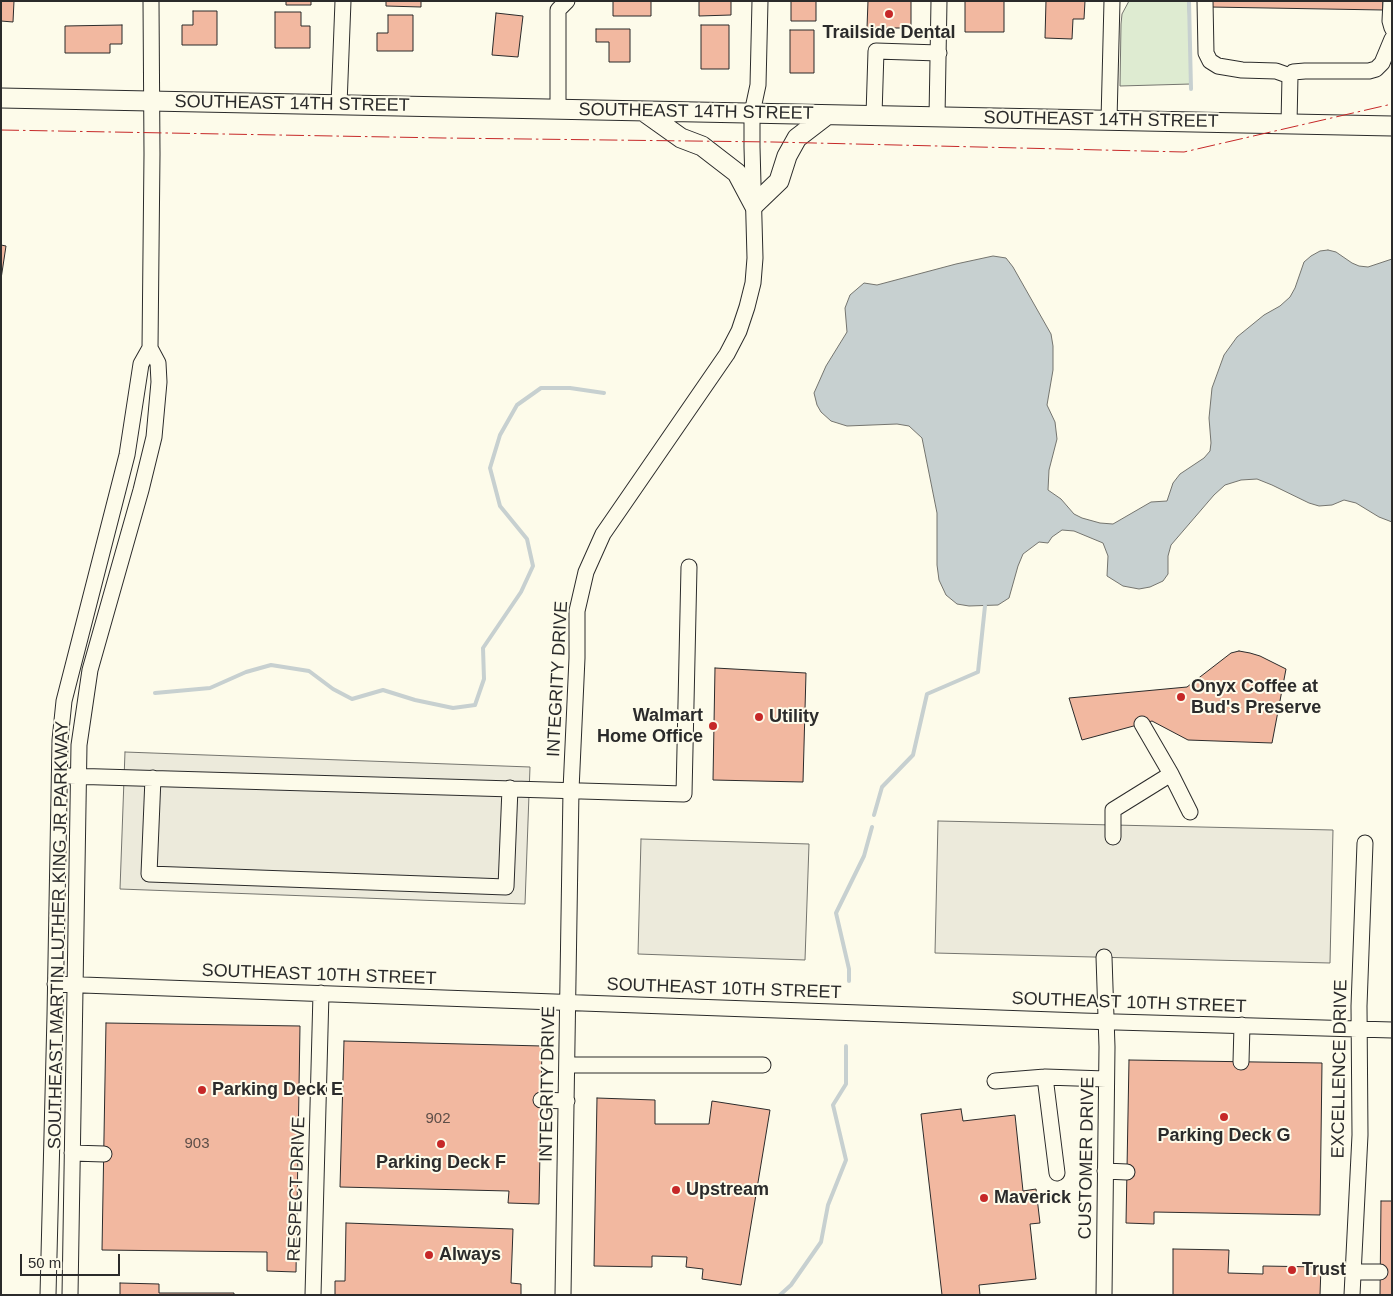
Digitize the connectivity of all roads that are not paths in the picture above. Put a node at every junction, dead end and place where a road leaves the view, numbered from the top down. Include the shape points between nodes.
1 (151, 1) edge
2 (343, 1) edge
3 (567, 1) edge
4 (760, 1) edge
5 (940, 1) edge
6 (1112, 1) edge
7 (1205, 1) edge
8 (1391, 1) edge
9 (1392, 28) edge
10 (1392, 38) edge
11 (939, 54) junction
12 (1290, 76) junction
13 (1, 98) edge
14 (151, 101) junction
15 (339, 105) junction
16 (558, 109) junction
17 (644, 111) junction
18 (752, 113) junction
19 (827, 115) junction
20 (874, 116) junction
21 (937, 117) junction
22 (1109, 120) junction
23 (1289, 124) junction
24 (1392, 126) edge
25 (754, 205) junction
26 (150, 348) junction
27 (689, 567) dead end
28 (1142, 724) dead end
29 (1171, 774) junction
30 (59, 776) junction
31 (78, 776) junction
32 (153, 778) junction
33 (510, 788) junction
34 (571, 790) junction
35 (1190, 812) dead end
36 (1113, 837) dead end
37 (1365, 843) dead end
38 (1104, 957) dead end
39 (55, 984) junction
40 (76, 985) junction
41 (321, 993) junction
42 (568, 1002) junction
43 (1107, 1021) junction
44 (1242, 1025) junction
45 (1360, 1029) junction
46 (1392, 1030) edge
47 (1241, 1062) dead end
48 (567, 1065) junction
49 (762, 1065) dead end
50 (1045, 1077) junction
51 (1106, 1079) junction
52 (995, 1081) dead end
53 (541, 1100) dead end
54 (567, 1101) junction
55 (72, 1153) junction
56 (104, 1154) dead end
57 (1105, 1171) junction
58 (1127, 1172) dead end
59 (1056, 1173) dead end
60 (1353, 1272) junction
61 (1380, 1272) dead end
62 (48, 1295) edge
63 (70, 1295) edge
64 (313, 1295) edge
65 (563, 1295) edge
66 (1104, 1295) edge
67 (1352, 1295) edge

1 - 14 street, SOUTHEAST MARTIN LUTHER KING JR PARKWAY
2 - 15 street
3 - 16 street via 558,10
4 - 18 street, INTEGRITY DRIVE via 758,85
5 - 11 street
6 - 22 street
7 - 12 street via 1206,53 1210,61 1218,66 1276,71
8 - 9 street
10 - 12 street via 1382,63 1376,69 1305,71 1293,72
11 - 20 street via 876,51
11 - 21 street
12 - 23 street
13 - 14 main road, SOUTHEAST 14TH STREET
14 - 15 main road, SOUTHEAST 14TH STREET
14 - 26 street, SOUTHEAST MARTIN LUTHER KING JR PARKWAY
15 - 16 main road, SOUTHEAST 14TH STREET
16 - 17 main road, SOUTHEAST 14TH STREET
17 - 18 main road, SOUTHEAST 14TH STREET
17 - 25 main road via 680,138 702,146 737,174
18 - 19 main road, SOUTHEAST 14TH STREET
18 - 25 street, INTEGRITY DRIVE
19 - 20 main road, SOUTHEAST 14TH STREET
19 - 25 main road via 798,138 787,156 779,181
20 - 21 main road, SOUTHEAST 14TH STREET
21 - 22 main road, SOUTHEAST 14TH STREET
22 - 23 main road, SOUTHEAST 14TH STREET
23 - 24 main road, SOUTHEAST 14TH STREET
25 - 34 street, INTEGRITY DRIVE via 753,284 739,331 727,354 603,534 586,572 577,611
26 - 30 street, SOUTHEAST MARTIN LUTHER KING JR PARKWAY via 141,364 127,455 64,701
26 - 31 street, SOUTHEAST MARTIN LUTHER KING JR PARKWAY via 158,363 159,382 154,437 90,670
27 - 34 street via 684,794
28 - 29 street
29 - 35 street
29 - 36 street via 1113,810
30 - 31 street
30 - 39 street, SOUTHEAST MARTIN LUTHER KING JR PARKWAY
31 - 32 street
31 - 40 street, SOUTHEAST MARTIN LUTHER KING JR PARKWAY
32 - 33 street
32 - 33 street via 149,874 506,887
33 - 34 street
34 - 42 street, INTEGRITY DRIVE
37 - 45 street, EXCELLENCE DRIVE
38 - 43 street, CUSTOMER DRIVE
39 - 40 street, SOUTHEAST 10TH STREET
39 - 62 street, SOUTHEAST MARTIN LUTHER KING JR PARKWAY
40 - 41 street, SOUTHEAST 10TH STREET
40 - 55 street, SOUTHEAST MARTIN LUTHER KING JR PARKWAY
41 - 42 street, SOUTHEAST 10TH STREET
41 - 64 street, RESPECT DRIVE
42 - 43 street, SOUTHEAST 10TH STREET
42 - 48 street, INTEGRITY DRIVE
43 - 44 street, SOUTHEAST 10TH STREET
43 - 51 street, CUSTOMER DRIVE
44 - 45 street, SOUTHEAST 10TH STREET
44 - 47 street
45 - 46 street, SOUTHEAST 10TH STREET
45 - 60 street, EXCELLENCE DRIVE via 1360,1135
48 - 49 street
48 - 54 street, INTEGRITY DRIVE
50 - 51 street
50 - 52 street
50 - 59 street
51 - 57 street, CUSTOMER DRIVE
53 - 54 street
54 - 65 street, INTEGRITY DRIVE
55 - 56 street
55 - 63 street, SOUTHEAST MARTIN LUTHER KING JR PARKWAY
57 - 58 street
57 - 66 street, CUSTOMER DRIVE
60 - 61 street
60 - 67 street, EXCELLENCE DRIVE

